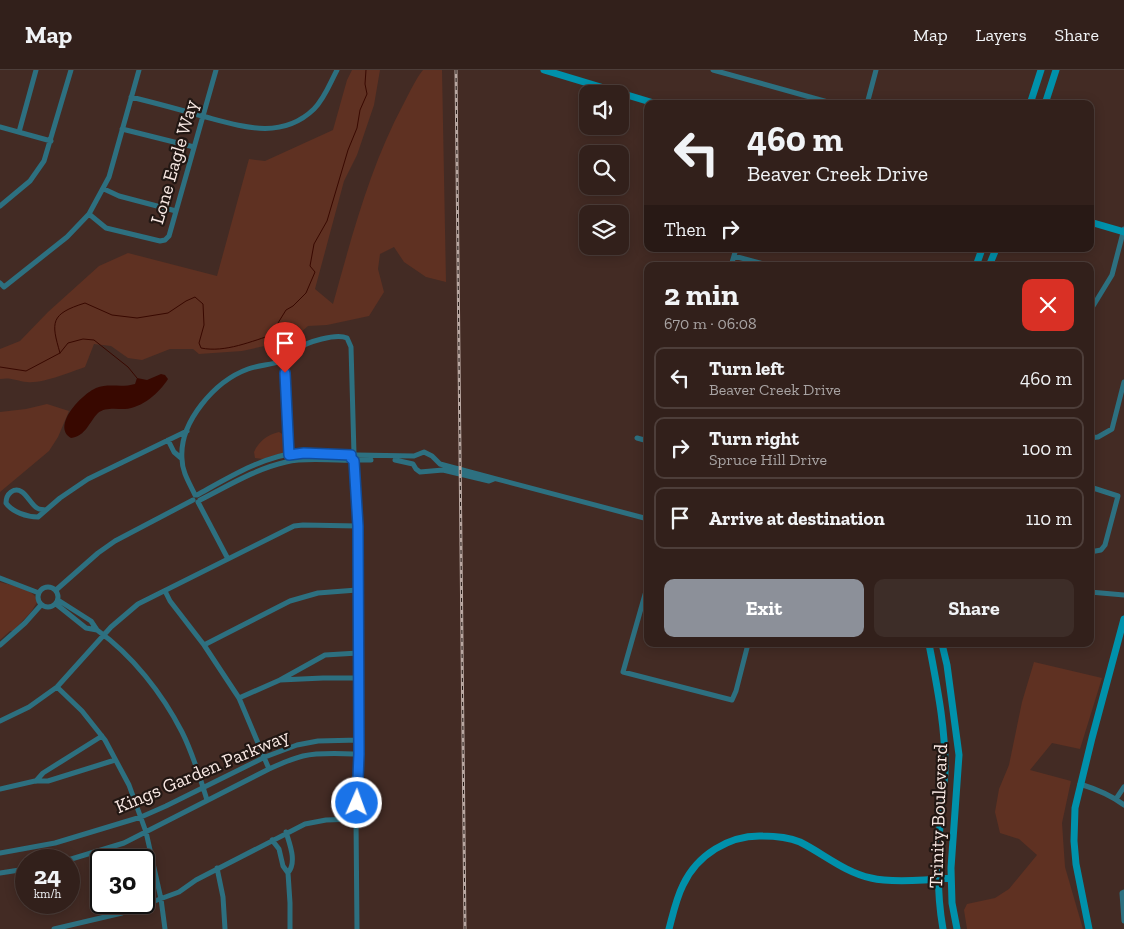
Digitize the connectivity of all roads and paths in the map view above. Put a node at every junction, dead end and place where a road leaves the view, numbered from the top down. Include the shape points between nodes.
1 (36, 70) edge
2 (71, 70) edge
3 (139, 70) edge
4 (216, 70) edge
5 (337, 70) edge
6 (544, 70) edge
7 (713, 70) edge
8 (876, 70) edge
9 (1041, 70) edge
10 (1056, 70) edge
11 (333, 73) edge
12 (1034, 90) junction
13 (1048, 94) junction
14 (131, 97) junction
15 (644, 100) edge
16 (821, 100) edge
17 (868, 100) edge
18 (1031, 100) edge
19 (1046, 100) edge
20 (203, 116) junction
21 (0, 127) edge
22 (122, 129) junction
23 (19, 132) junction
24 (51, 141) junction
25 (194, 147) junction
26 (104, 188) junction
27 (0, 206) edge
28 (176, 211) junction
29 (88, 214) junction
30 (1094, 223) edge
31 (1124, 231) edge
32 (735, 252) edge
33 (734, 256) junction
34 (732, 262) edge
35 (754, 262) edge
36 (0, 283) edge
37 (1094, 304) edge
38 (282, 361) junction
39 (1124, 382) edge
40 (187, 431) junction
41 (637, 438) dead end
42 (1094, 438) edge
43 (168, 440) junction
44 (644, 440) edge
45 (289, 455) junction
46 (414, 456) junction
47 (354, 457) junction
48 (181, 458) junction
49 (289, 461) junction
50 (413, 464) junction
51 (463, 472) junction
52 (1094, 488) edge
53 (197, 498) junction
54 (45, 510) junction
55 (644, 518) edge
56 (358, 526) junction
57 (1094, 551) edge
58 (228, 559) junction
59 (0, 578) edge
60 (56, 590) junction
61 (357, 590) junction
62 (165, 591) junction
63 (1094, 592) edge
64 (39, 593) junction
65 (1124, 595) edge
66 (644, 601) edge
67 (57, 602) junction
68 (41, 605) junction
69 (1124, 619) edge
70 (104, 635) junction
71 (0, 645) edge
72 (204, 645) junction
73 (747, 647) edge
74 (930, 647) edge
75 (943, 647) edge
76 (358, 653) junction
77 (358, 678) junction
78 (280, 680) junction
79 (57, 687) junction
80 (239, 698) junction
81 (0, 721) edge
82 (102, 736) junction
83 (359, 740) junction
84 (359, 754) junction
85 (265, 757) junction
86 (115, 760) junction
87 (269, 769) junction
88 (36, 781) junction
89 (1080, 784) junction
90 (1124, 787) edge
91 (203, 788) junction
92 (0, 789) edge
93 (1116, 799) junction
94 (207, 800) junction
95 (1124, 805) edge
96 (141, 817) junction
97 (356, 819) junction
98 (146, 832) junction
99 (286, 832) junction
100 (272, 840) junction
101 (0, 853) edge
102 (80, 857) edge
103 (218, 868) junction
104 (15, 870) edge
105 (0, 873) edge
106 (288, 873) junction
107 (951, 878) junction
108 (938, 879) junction
109 (1124, 892) edge
110 (161, 899) junction
111 (1124, 921) edge
112 (54, 929) edge
113 (165, 929) edge
114 (225, 929) edge
115 (290, 929) edge
116 (357, 929) edge
117 (669, 929) edge
118 (943, 929) edge
119 (957, 929) edge
120 (1089, 929) edge

1 - 23 street
2 - 24 street
3 - 14 street
4 - 20 street, Lone Eagle Way
5 - 11 street
6 - 15 street
7 - 16 street
8 - 17 street
9 - 12 street
10 - 13 street
11 - 20 street via 328,91 313,110 280,126 255,129
12 - 13 street
12 - 18 street
13 - 19 street
14 - 20 street
14 - 22 street
20 - 25 street, Lone Eagle Way
21 - 23 street
22 - 25 street
22 - 26 street
23 - 24 street
24 - 27 street via 34,176
25 - 28 street, Lone Eagle Way
26 - 28 street via 120,196
26 - 29 street
28 - 29 street, Lone Eagle Way via 169,236 160,241 106,228
29 - 36 street via 67,237 4,287
30 - 31 street
31 - 37 street via 1112,275
32 - 33 street
33 - 34 street
33 - 35 street
38 - 40 street via 248,369 226,381 200,405
38 - 45 street
38 - 47 street via 298,348 337,335 350,340
39 - 42 street via 1112,429
40 - 43 street
40 - 48 street
41 - 44 street
43 - 48 street
43 - 54 street via 88,479
45 - 47 street
45 - 49 street
45 - 53 street via 262,463
46 - 47 street
46 - 50 street
46 - 51 street via 427,452 440,464
47 - 49 street
47 - 50 street
47 - 56 street
48 - 53 street
49 - 53 street
50 - 51 street via 420,472 437,469
51 - 55 street
52 - 57 street via 1118,496 1105,545
53 - 58 street
53 - 60 street via 115,541
54 - 54 street via 38,517 31,516 12,510 6,498 19,490 35,507
56 - 58 street via 294,526
56 - 61 street
58 - 62 street
59 - 64 street
60 - 64 street via 48,587
60 - 67 street
61 - 72 street via 318,593 290,601
61 - 76 street
62 - 70 street via 138,604
62 - 72 street
63 - 65 street
64 - 68 street
66 - 73 street via 623,672 732,700
67 - 68 street via 50,607
67 - 70 street via 86,628
68 - 71 street
69 - 89 street
70 - 79 street
70 - 91 street via 164,702 194,758
72 - 80 street
74 - 108 street, Trinity Boulevard via 941,710 945,774
75 - 107 street, Trinity Boulevard via 959,755
76 - 77 street
76 - 78 street via 325,655
77 - 78 street
77 - 83 street
78 - 80 street
79 - 81 street via 29,707
79 - 82 street
80 - 85 street
82 - 86 street
82 - 88 street
83 - 84 street
83 - 85 street, Kings Garden Parkway via 308,742
84 - 87 street, Kings Garden Parkway via 302,756
84 - 97 street
85 - 87 street
85 - 91 street, Kings Garden Parkway
86 - 88 street via 48,781
86 - 96 street
87 - 94 street, Kings Garden Parkway
88 - 92 street
89 - 93 street
89 - 120 street via 1074,841
90 - 93 street
91 - 94 street
91 - 96 street, Kings Garden Parkway
93 - 95 street
94 - 98 street, Kings Garden Parkway
96 - 98 street
96 - 101 street, Kings Garden Parkway via 55,842
97 - 99 street via 304,824
97 - 116 street
98 - 102 street, Kings Garden Parkway
98 - 110 street
99 - 100 street
99 - 106 street via 292,859 292,869
100 - 103 street
100 - 106 street
103 - 110 street
103 - 114 street
104 - 105 street
106 - 115 street
107 - 108 street
107 - 119 street, Trinity Boulevard
108 - 117 street via 871,878 840,866 792,839 772,836 733,840 709,852 696,865 682,886
108 - 118 street, Trinity Boulevard
109 - 111 street
110 - 112 street via 122,913
110 - 113 street

